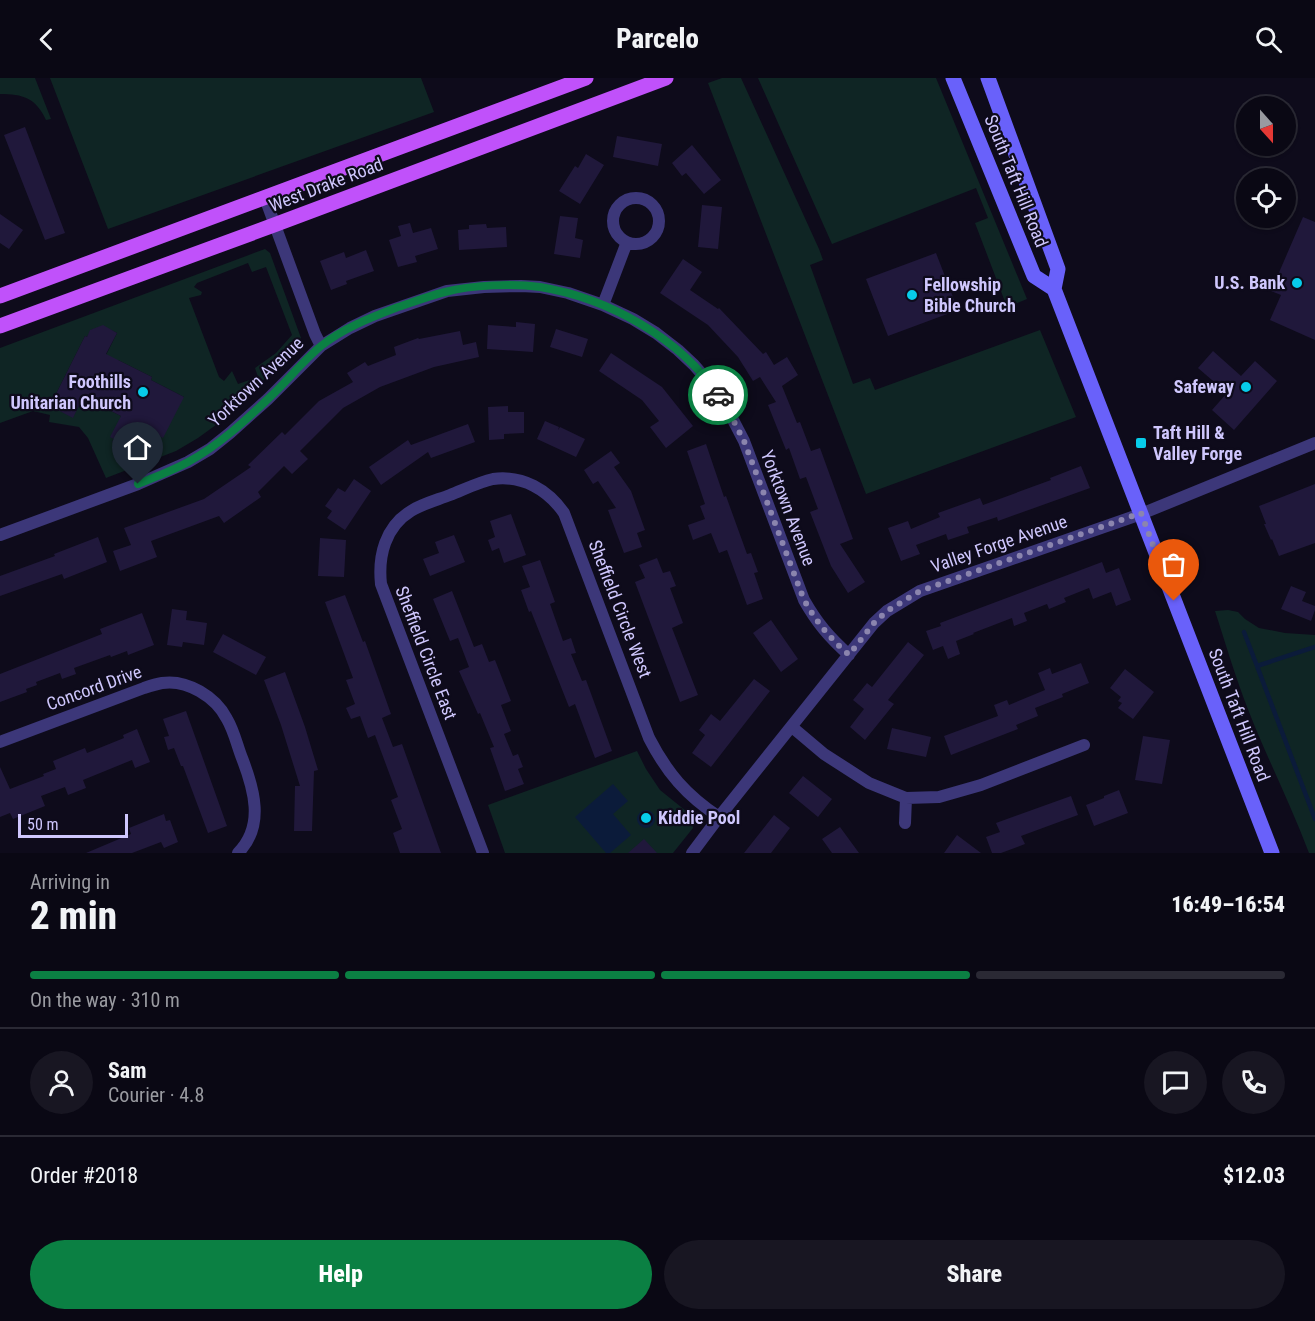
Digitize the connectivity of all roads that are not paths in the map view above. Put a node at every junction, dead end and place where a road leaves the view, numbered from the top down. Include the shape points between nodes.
1 (586, 78) edge
2 (666, 78) edge
3 (953, 78) edge
4 (987, 78) edge
5 (265, 198) junction
6 (274, 225) junction
7 (627, 242) dead end
8 (1054, 289) junction
9 (0, 296) edge
10 (603, 305) junction
11 (0, 326) edge
12 (321, 346) junction
13 (1315, 443) edge
14 (451, 495) joint
15 (1141, 513) junction
16 (0, 536) edge
17 (849, 655) junction
18 (792, 727) junction
19 (0, 741) edge
20 (1084, 745) dead end
21 (906, 798) junction
22 (719, 817) junction
23 (905, 823) dead end
24 (238, 853) edge
25 (483, 853) edge
26 (692, 853) edge
27 (1272, 853) edge

1 - 5 main road, West Drake Road
2 - 6 main road, West Drake Road
3 - 8 main road, South Taft Hill Road via 1034,276
4 - 8 main road, South Taft Hill Road via 1058,269
5 - 6 street
5 - 9 main road, West Drake Road
6 - 11 main road, West Drake Road
6 - 12 street
7 - 10 street
8 - 15 main road, South Taft Hill Road
10 - 12 street, Yorktown Avenue via 540,287 447,291 375,316
10 - 17 street, Yorktown Avenue via 656,333 714,388 744,441 804,600 816,621
12 - 16 street, Yorktown Avenue via 210,449 138,484
13 - 15 street, Valley Forge Avenue
14 - 22 street, Sheffield Circle West via 491,479 506,478 534,486 557,504 564,513 658,756 687,793
14 - 25 street, Sheffield Circle East via 411,511 400,520 384,544 379,569 381,584
15 - 17 street, Valley Forge Avenue via 920,591 887,611
15 - 27 main road, South Taft Hill Road
17 - 18 street, Valley Forge Avenue
18 - 21 street via 824,754 869,783
18 - 22 street, Valley Forge Avenue
19 - 24 street, Concord Drive via 144,688 163,683 190,687 215,702 227,718 251,781 255,816 248,842
20 - 21 street via 981,785 939,797
21 - 23 street
22 - 26 street, Valley Forge Avenue

